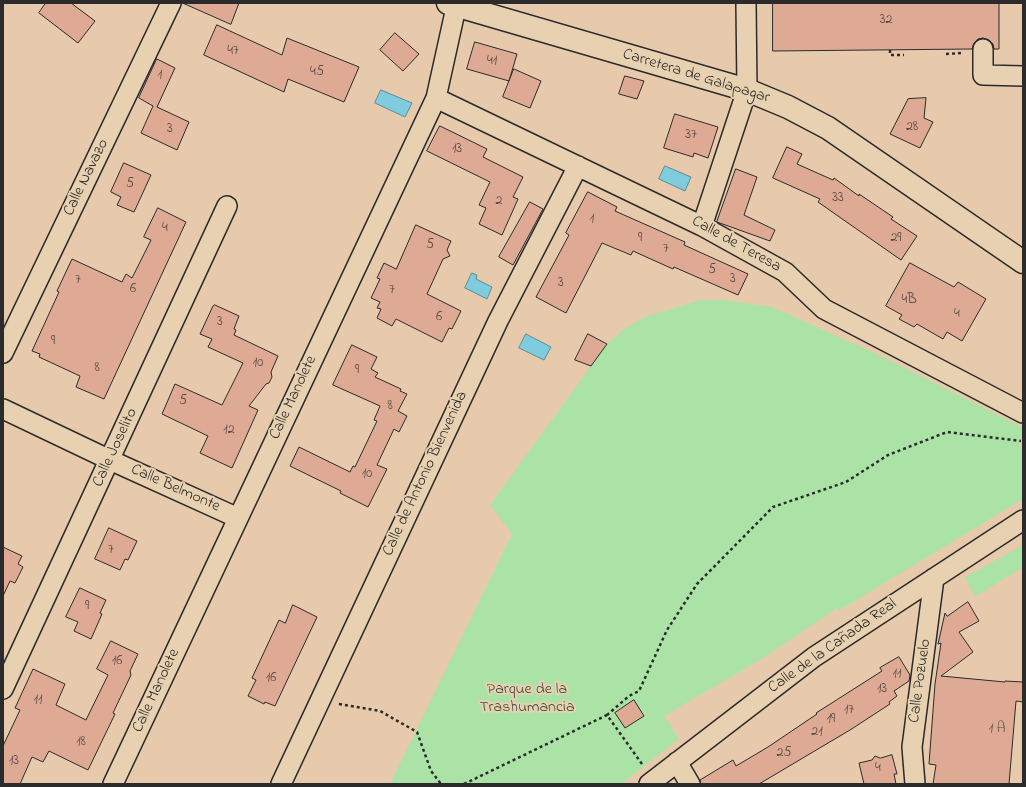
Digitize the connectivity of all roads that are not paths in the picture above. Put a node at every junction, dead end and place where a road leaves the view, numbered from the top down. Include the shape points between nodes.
1 (171, 3) edge
2 (746, 3) edge
3 (454, 4) edge
4 (983, 49) dead end
5 (1023, 76) edge
6 (747, 90) junction
7 (436, 98) junction
8 (578, 166) junction
9 (227, 206) dead end
10 (702, 226) junction
11 (1023, 262) edge
12 (3, 353) edge
13 (3, 409) edge
14 (1023, 413) edge
15 (110, 460) junction
16 (238, 518) junction
17 (1023, 520) edge
18 (934, 578) junction
19 (3, 689) edge
20 (677, 762) junction
21 (652, 782) edge
22 (113, 784) edge
23 (282, 784) edge
24 (690, 784) edge
25 (915, 784) edge

1 - 12 street, Calle Navazo
2 - 6 street
3 - 6 main road, Carretera de Galapagar
3 - 7 street, Calle Manolete
4 - 5 street via 978,75
6 - 10 street
6 - 11 main road, Carretera de Galapagar via 788,107 828,128
7 - 8 street, Calle de Teresa
7 - 16 street, Calle Manolete
8 - 10 street, Calle de Teresa
8 - 23 street, Calle de Antonio Bienvenida via 498,321
9 - 15 street, Calle Joselito
10 - 14 street, Calle de Teresa via 785,272 824,309
13 - 15 street, Calle Belmonte
15 - 16 street, Calle Belmonte
15 - 19 street, Calle Joselito
16 - 22 street, Calle Manolete
17 - 18 street, Calle de la Cañada Real
18 - 20 street, Calle de la Cañada Real via 814,657
18 - 25 street, Calle Pozuelo via 912,747
20 - 21 street, Calle de la Cañada Real
20 - 24 street

